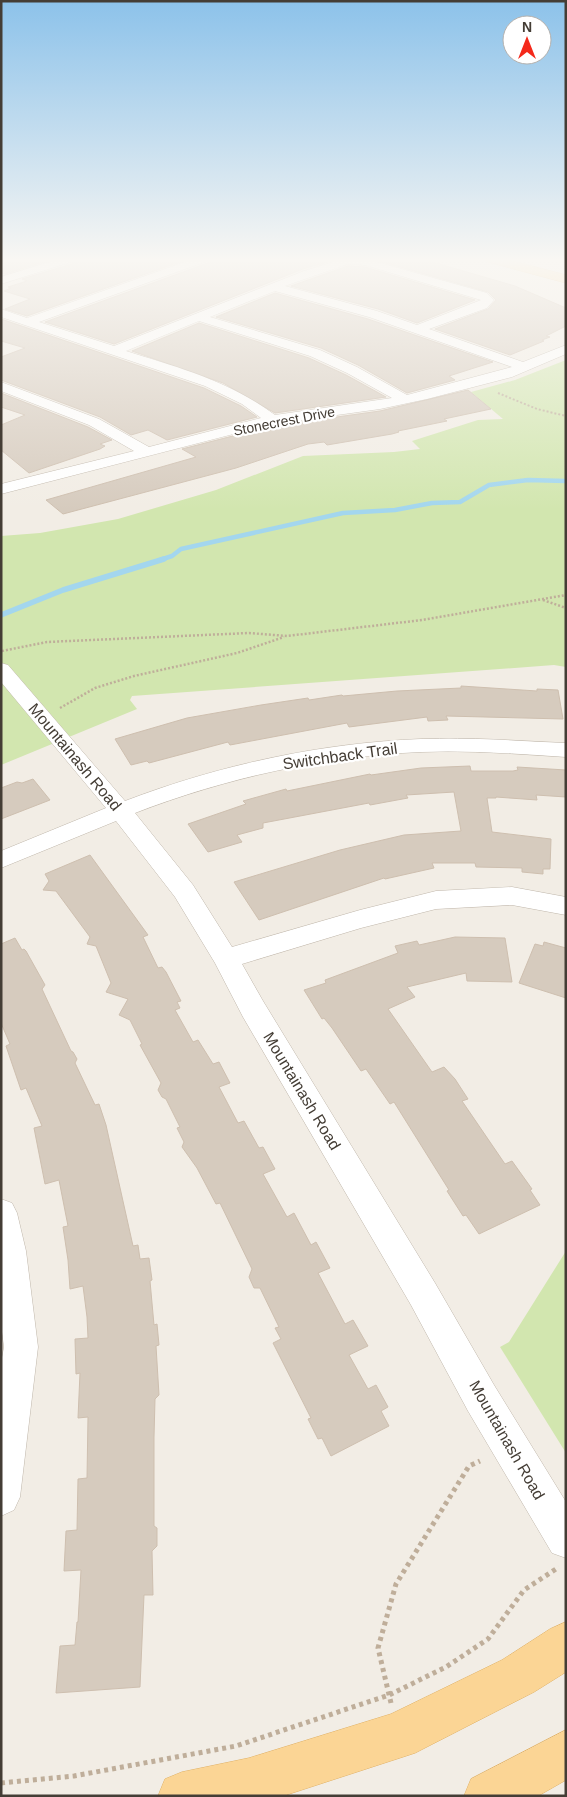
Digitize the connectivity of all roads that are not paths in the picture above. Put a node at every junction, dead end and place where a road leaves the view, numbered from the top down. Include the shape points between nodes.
1 (90, 343) edge
2 (134, 343) edge
3 (282, 343) edge
4 (459, 343) edge
5 (566, 349) edge
6 (114, 351) junction
7 (524, 366) junction
8 (1, 386) edge
9 (405, 400) junction
10 (272, 420) junction
11 (146, 452) junction
12 (4, 486) edge
13 (4, 672) edge
14 (566, 750) edge
15 (121, 811) junction
16 (1, 860) edge
17 (566, 906) edge
18 (226, 959) junction
19 (1, 1213) edge
20 (1, 1497) edge
21 (566, 1539) edge
22 (566, 1645) edge
23 (566, 1754) edge
24 (182, 1796) edge
25 (488, 1796) edge

1 - 6 street
2 - 6 street
3 - 9 street via 352,370
4 - 7 street
5 - 7 street, Stonecrest Drive
6 - 10 street via 222,388 247,401
7 - 9 street, Stonecrest Drive via 499,376
8 - 11 street via 95,421
9 - 10 street, Stonecrest Drive
10 - 11 street, Stonecrest Drive
11 - 12 street, Stonecrest Drive
13 - 15 street, Mountainash Road
14 - 15 street, Switchback Trail via 482,745 400,746 242,772 188,786
15 - 16 street, Switchback Trail
15 - 18 street, Mountainash Road via 184,891
17 - 18 street via 512,896 436,900
18 - 21 street, Mountainash Road
19 - 20 street via 10,1252 22,1347
22 - 24 main road via 518,1676 393,1715 249,1782
23 - 25 main road

